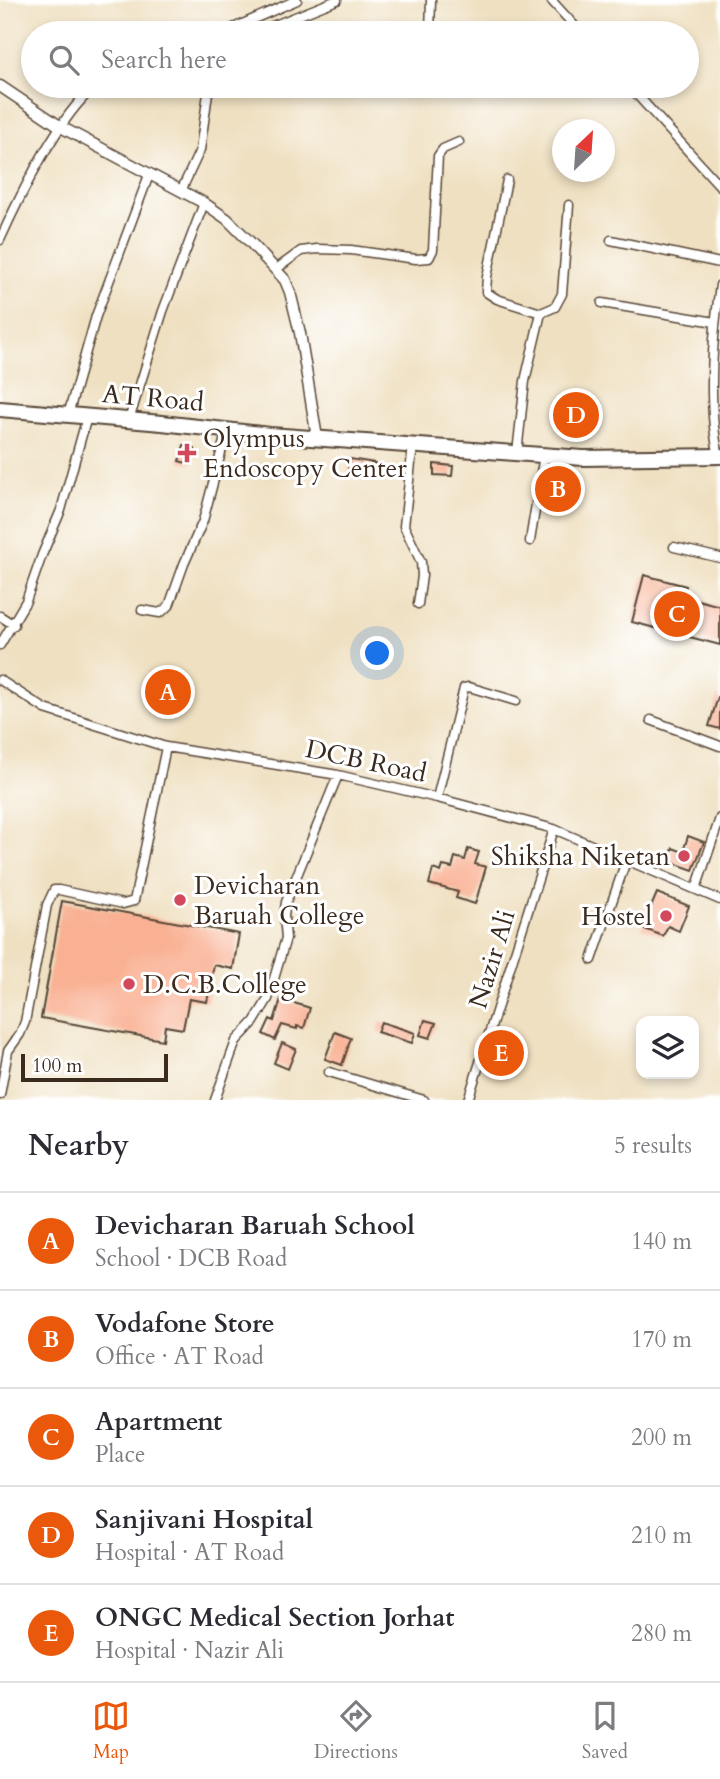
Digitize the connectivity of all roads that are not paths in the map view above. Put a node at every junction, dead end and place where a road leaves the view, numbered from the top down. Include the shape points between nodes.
1 (297, 0) edge
2 (337, 0) edge
3 (431, 0) edge
4 (551, 0) edge
5 (282, 3) edge
6 (246, 21) edge
7 (285, 21) edge
8 (430, 21) edge
9 (570, 21) edge
10 (0, 86) edge
11 (83, 98) edge
12 (207, 98) edge
13 (640, 98) edge
14 (61, 127) junction
15 (459, 142) dead end
16 (149, 175) junction
17 (507, 180) dead end
18 (720, 186) edge
19 (181, 191) junction
20 (204, 203) junction
21 (569, 205) dead end
22 (0, 240) edge
23 (611, 240) dead end
24 (720, 262) edge
25 (275, 270) junction
26 (720, 285) edge
27 (602, 303) dead end
28 (541, 313) junction
29 (715, 322) junction
30 (0, 409) edge
31 (68, 415) junction
32 (87, 417) junction
33 (129, 420) junction
34 (227, 430) junction
35 (317, 438) junction
36 (413, 445) junction
37 (517, 453) junction
38 (544, 454) junction
39 (720, 456) edge
40 (530, 541) dead end
41 (674, 547) dead end
42 (720, 558) edge
43 (418, 604) dead end
44 (142, 610) dead end
45 (0, 616) edge
46 (14, 625) junction
47 (0, 645) edge
48 (0, 680) edge
49 (516, 701) dead end
50 (651, 720) dead end
51 (720, 746) edge
52 (166, 747) junction
53 (338, 775) junction
54 (437, 798) junction
55 (720, 818) edge
56 (554, 829) junction
57 (626, 861) junction
58 (696, 889) junction
59 (720, 900) edge
60 (592, 960) dead end
61 (329, 1072) dead end
62 (0, 1095) edge
63 (215, 1100) edge
64 (424, 1100) edge
65 (468, 1100) edge

1 - 5 street
2 - 7 street
3 - 8 street
4 - 9 street
5 - 6 street
10 - 14 street
11 - 14 street
12 - 19 street via 200,150
13 - 18 street
14 - 16 street
14 - 22 street
15 - 25 street via 438,156 429,258 317,248 301,251
16 - 19 street
16 - 31 street via 96,316
17 - 28 street via 486,292
19 - 20 street
20 - 25 street via 227,219
20 - 33 street
21 - 28 street via 562,294 555,307
23 - 24 street
25 - 35 street via 285,280 293,302
26 - 29 street
27 - 29 street
28 - 37 street via 525,381
29 - 39 street via 714,402
30 - 31 highway, AT Road
31 - 32 highway, AT Road
32 - 33 highway, AT Road
32 - 46 street via 61,510
33 - 34 highway, AT Road
34 - 35 highway, AT Road
34 - 44 street via 203,522 169,606 160,613
35 - 36 highway, AT Road
36 - 37 highway, AT Road
36 - 43 street via 404,526 421,562
37 - 38 highway, AT Road
38 - 39 highway, AT Road via 583,458
38 - 40 street
41 - 42 street
45 - 46 street
46 - 47 street
48 - 52 street, DCB Road via 45,709
49 - 54 street via 464,688
50 - 51 street
52 - 53 street, DCB Road
52 - 62 street via 134,901 123,904 60,890 51,894 25,1022 8,1051
53 - 54 street, DCB Road
53 - 63 street via 286,902 286,938 268,999 236,1041
54 - 56 street, DCB Road
55 - 58 street
56 - 57 street, DCB Road
56 - 65 street, Nazir Ali
57 - 58 street, DCB Road
57 - 60 street
58 - 59 street, DCB Road
61 - 64 street

